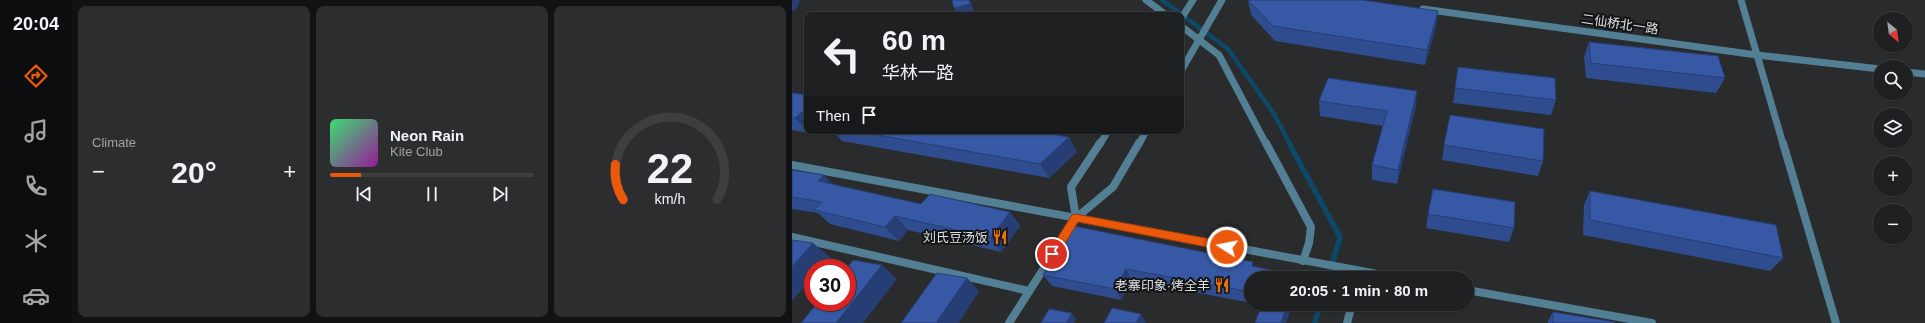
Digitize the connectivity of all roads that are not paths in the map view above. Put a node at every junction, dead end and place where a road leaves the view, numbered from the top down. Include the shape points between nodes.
1 (1146, 0) edge
2 (1193, 0) edge
3 (1222, 0) edge
4 (1741, 0) edge
5 (1412, 8) edge
6 (1162, 12) edge
7 (1184, 15) edge
8 (1184, 28) edge
9 (1200, 38) junction
10 (1757, 55) junction
11 (1184, 66) edge
12 (1873, 68) edge
13 (1913, 73) edge
14 (1925, 74) edge
15 (1106, 134) edge
16 (1144, 134) edge
17 (792, 165) edge
18 (1076, 218) junction
19 (792, 237) edge
20 (1307, 262) junction
21 (1353, 271) edge
22 (1029, 291) junction
23 (1474, 291) edge
24 (1350, 311) edge
25 (1009, 323) edge
26 (1347, 323) edge
27 (1652, 323) edge
28 (1836, 323) edge

1 - 6 street
2 - 7 street
3 - 9 street
4 - 10 street
5 - 10 street, 二仙桥北一路
8 - 9 street
9 - 11 street
9 - 20 street via 1219,55 1311,227
10 - 12 street, 二仙桥北一路
10 - 28 street
13 - 14 street
15 - 18 street via 1071,187
16 - 18 street via 1113,187
17 - 18 street
18 - 20 street
18 - 22 street
19 - 22 street
20 - 21 street
22 - 25 street
23 - 27 street
24 - 26 street

